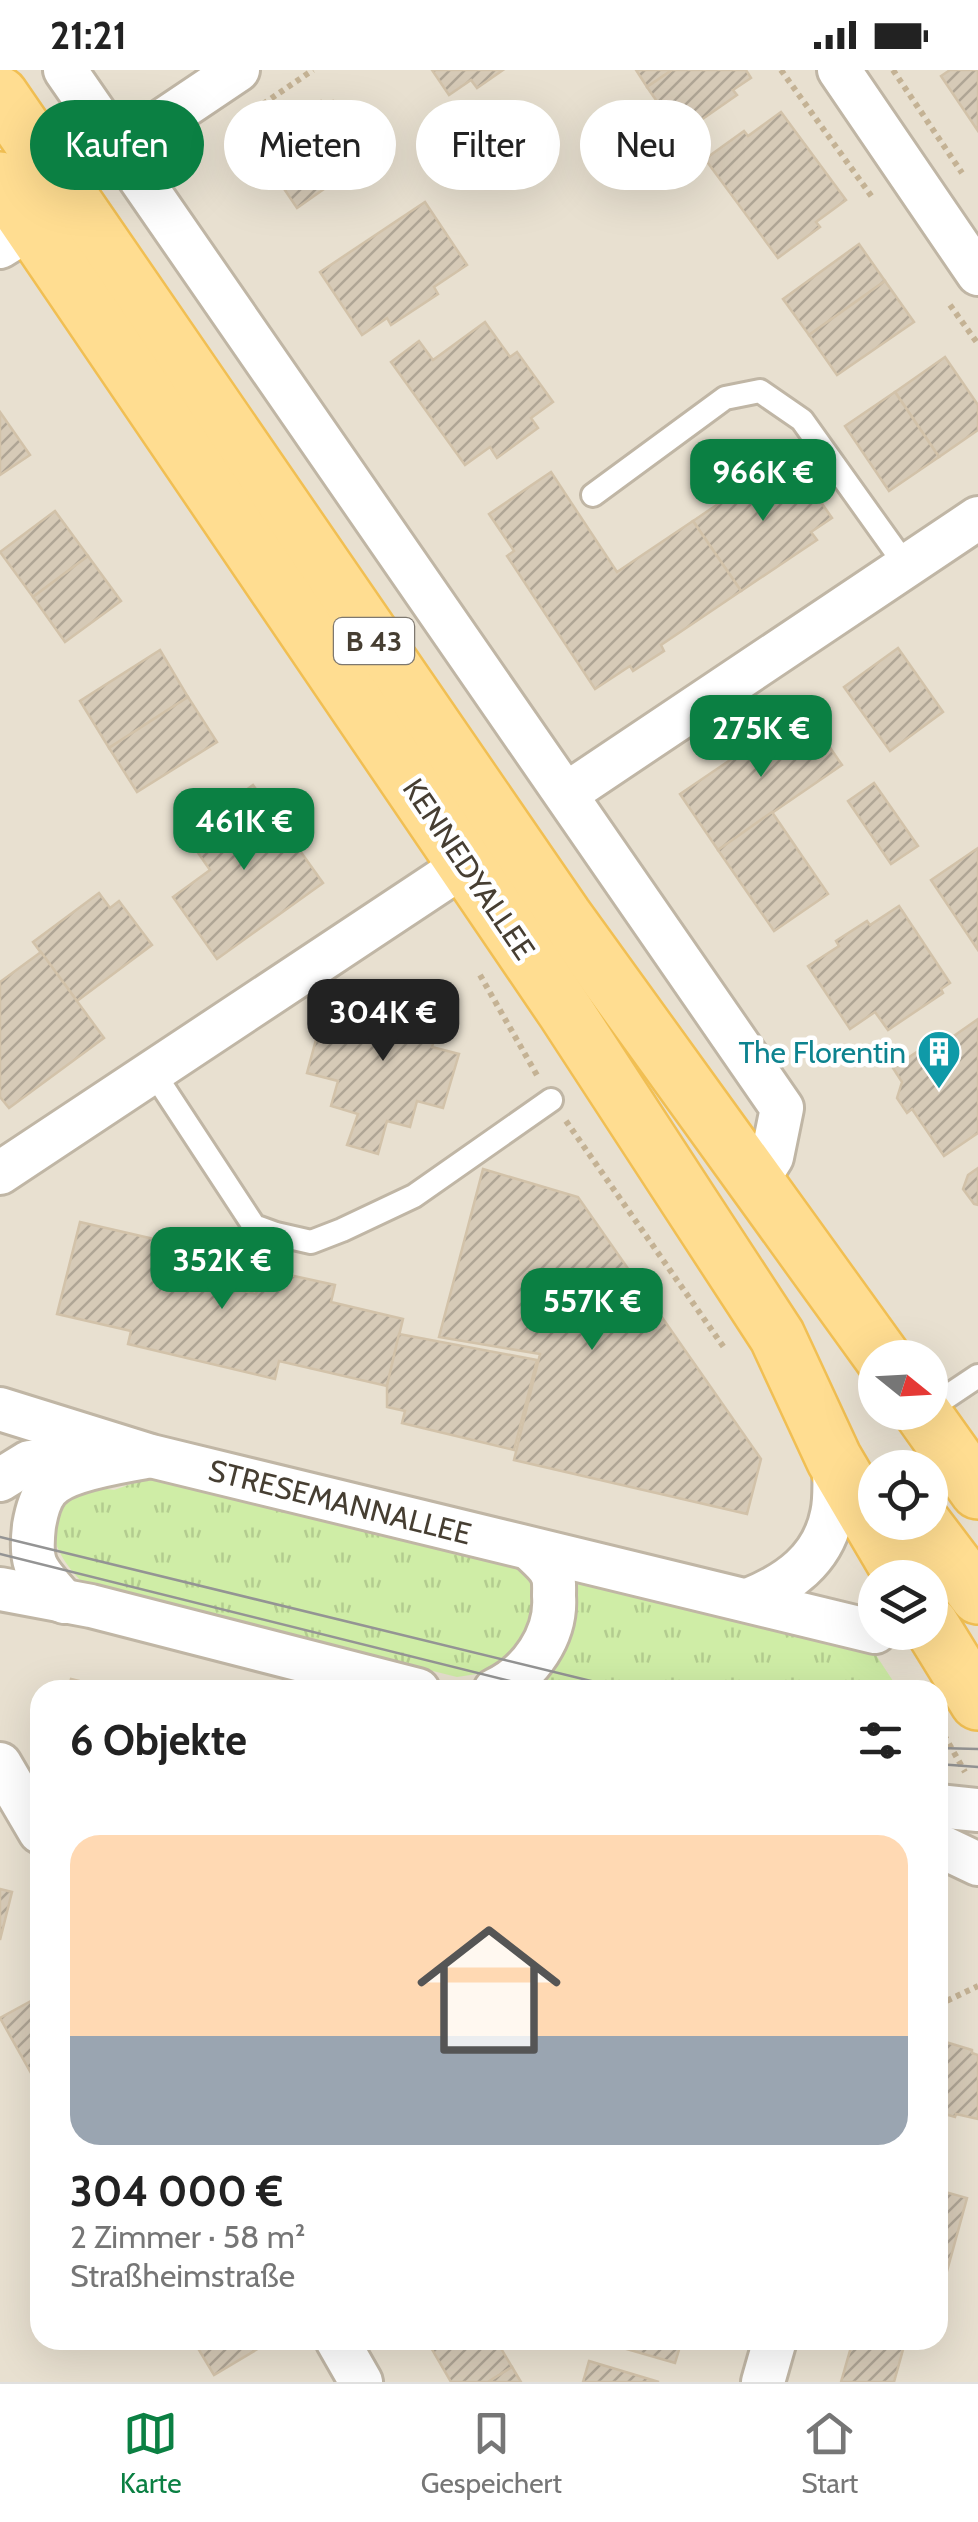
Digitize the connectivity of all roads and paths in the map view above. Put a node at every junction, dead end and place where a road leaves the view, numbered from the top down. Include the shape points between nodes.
1 (65, 70) edge
2 (238, 70) edge
3 (313, 70) edge
4 (839, 70) edge
5 (893, 70) edge
6 (0, 96) edge
7 (85, 100) edge
8 (193, 100) edge
9 (269, 100) edge
10 (0, 180) edge
11 (967, 180) dead end
12 (147, 190) edge
13 (16, 237) edge
14 (978, 274) edge
15 (593, 495) dead end
16 (978, 518) edge
17 (907, 567) junction
18 (566, 794) junction
19 (466, 864) junction
20 (152, 1072) junction
21 (551, 1100) dead end
22 (0, 1172) edge
23 (756, 1180) junction
24 (870, 1340) edge
25 (978, 1376) edge
26 (948, 1396) edge
27 (0, 1409) edge
28 (935, 1430) edge
29 (151, 1456) junction
30 (856, 1463) edge
31 (0, 1480) edge
32 (978, 1491) edge
33 (936, 1540) edge
34 (530, 1549) junction
35 (896, 1560) edge
36 (4, 1593) edge
37 (978, 1596) edge
38 (748, 1600) junction
39 (64, 1602) junction
40 (858, 1627) edge
41 (951, 1644) edge
42 (379, 1680) edge
43 (514, 1680) edge
44 (978, 1702) edge
45 (948, 1757) edge
46 (0, 1764) edge
47 (962, 1800) edge
48 (30, 1815) edge
49 (948, 1850) edge
50 (978, 1864) edge
51 (978, 1986) edge
52 (948, 2000) edge
53 (343, 2350) edge
54 (772, 2350) edge
55 (362, 2382) edge
56 (763, 2382) edge

1 - 7 street
2 - 8 street
3 - 9 path
4 - 14 street
5 - 11 path
6 - 23 main road, KENNEDYALLEE / B 43 via 564,916
10 - 13 main road, KENNEDYALLEE / B 43
12 - 18 street
13 - 19 main road, KENNEDYALLEE / B 43
15 - 17 lane via 725,398 760,391 802,420
16 - 17 street
17 - 18 street
18 - 23 street via 782,1108 772,1157
19 - 20 street
19 - 30 main road, KENNEDYALLEE / B 43
20 - 21 lane via 254,1226 312,1242 414,1196
20 - 22 street
23 - 24 main road, KENNEDYALLEE / B 43
25 - 26 lane
27 - 29 street, STRESEMANNALLEE
28 - 32 main road
29 - 31 street, STRESEMANNALLEE via 29,1462
29 - 34 street, STRESEMANNALLEE
29 - 39 street, STRESEMANNALLEE via 72,1474 48,1488 36,1513 33,1563
30 - 35 main road, B 43
30 - 38 street via 803,1568
33 - 37 main road
34 - 38 street, STRESEMANNALLEE
34 - 43 street via 553,1574 556,1614 545,1641
36 - 39 street
38 - 40 street, STRESEMANNALLEE
39 - 42 street
41 - 44 main road
45 - 47 path
46 - 48 street
49 - 50 street
51 - 52 path
53 - 55 street
54 - 56 street

